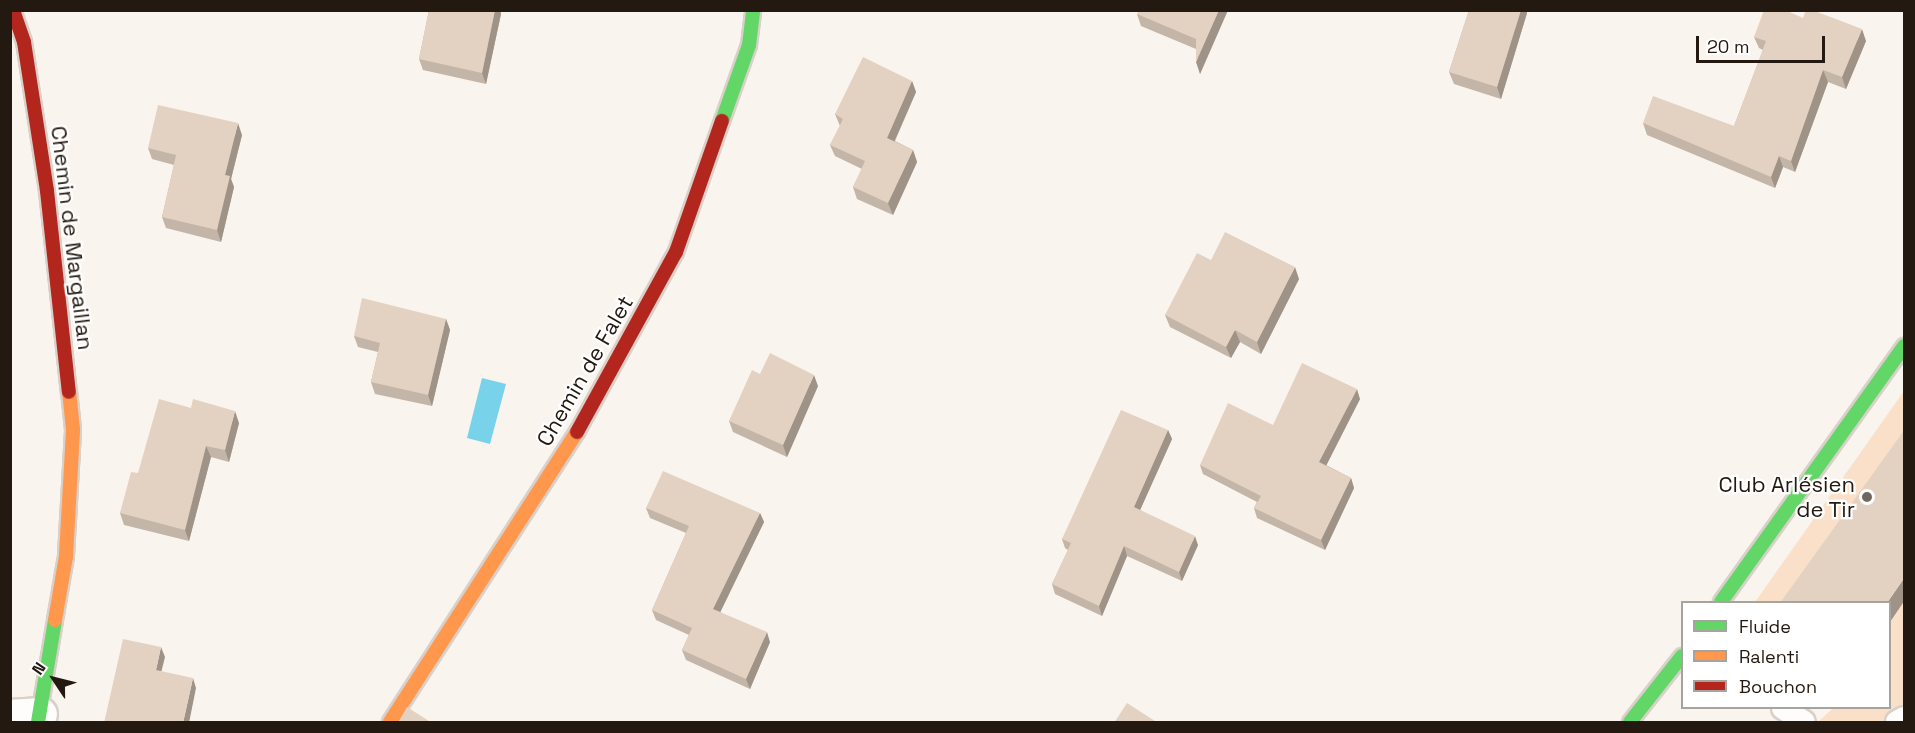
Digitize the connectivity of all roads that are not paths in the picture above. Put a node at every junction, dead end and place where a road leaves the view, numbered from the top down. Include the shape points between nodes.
1 (13, 10) edge
2 (753, 10) edge
3 (1905, 346) edge
4 (1722, 601) edge
5 (1681, 659) edge
6 (1784, 709) edge
7 (30, 718) edge
8 (1905, 718) edge
9 (390, 723) edge
10 (1630, 723) edge
11 (1804, 723) edge
12 (1897, 723) edge

1 - 7 street, Chemin de Margaillan via 24,42 47,191 73,429 66,556
2 - 9 street, Chemin de Falet via 749,45 676,252 580,427
3 - 4 street
5 - 10 street
6 - 11 lane
8 - 12 lane

